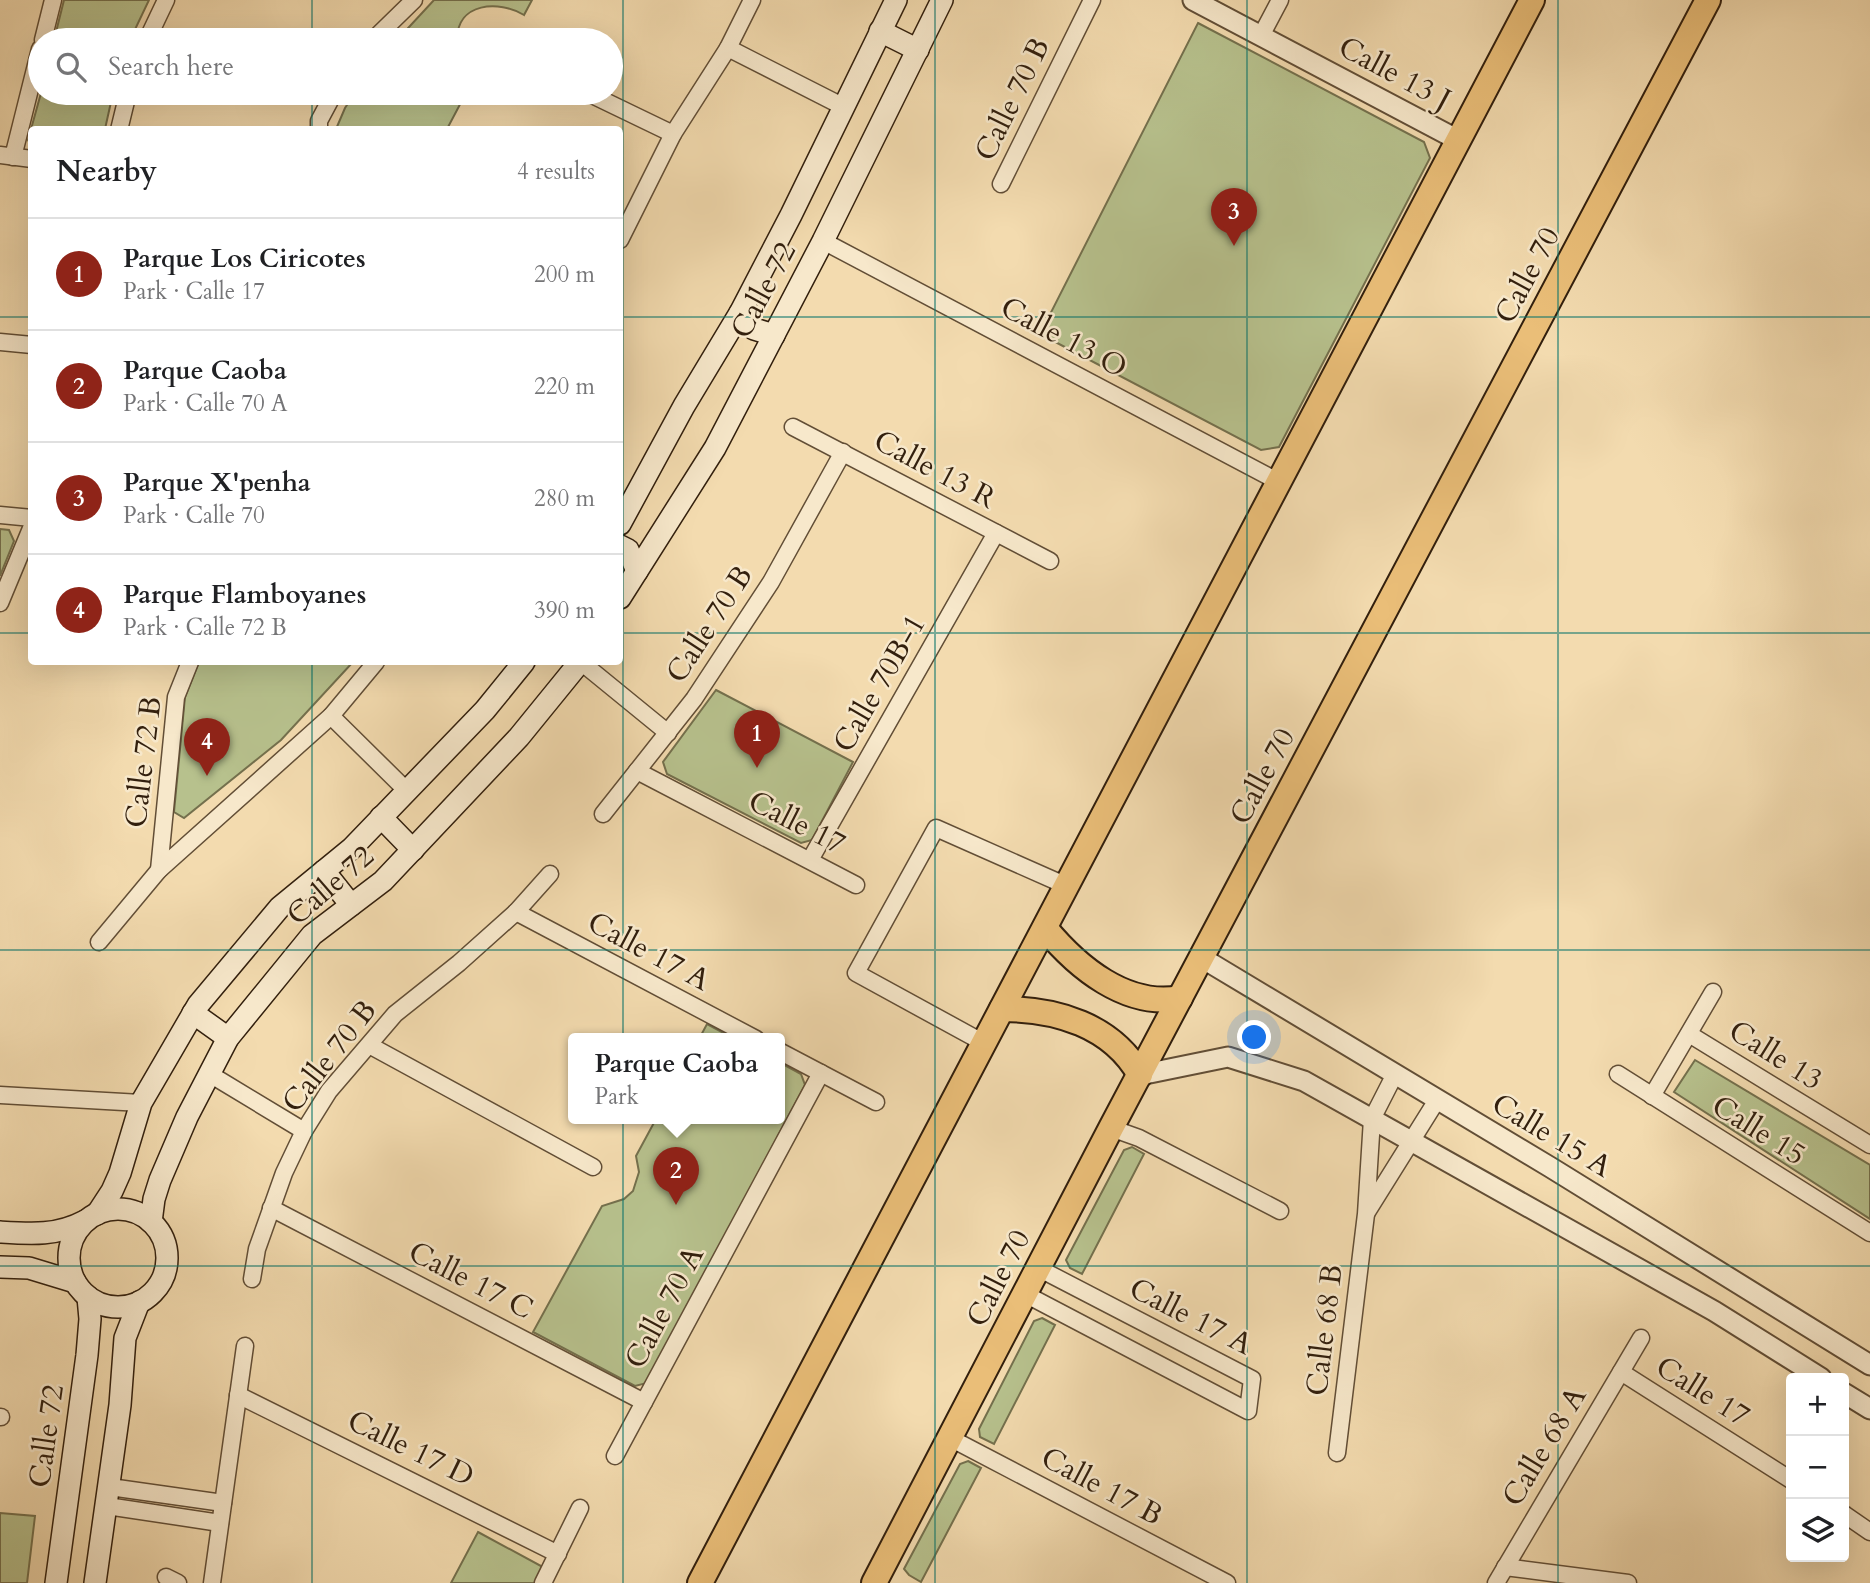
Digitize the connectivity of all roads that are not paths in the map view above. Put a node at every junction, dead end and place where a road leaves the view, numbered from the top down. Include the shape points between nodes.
1 (53, 0) edge
2 (166, 0) edge
3 (414, 0) edge
4 (752, 0) edge
5 (896, 0) edge
6 (942, 0) edge
7 (1092, 0) edge
8 (1193, 0) edge
9 (1280, 0) edge
10 (1532, 0) edge
11 (1708, 0) edge
12 (46, 28) edge
13 (153, 28) edge
14 (385, 28) edge
15 (880, 31) junction
16 (1261, 36) junction
17 (728, 48) junction
18 (918, 50) junction
19 (28, 87) edge
20 (125, 105) edge
21 (328, 105) edge
22 (613, 105) edge
23 (844, 107) junction
24 (120, 126) edge
25 (319, 126) edge
26 (673, 134) junction
27 (1458, 140) junction
28 (6, 156) edge
29 (28, 159) edge
30 (1001, 184) dead end
31 (623, 234) edge
32 (823, 241) junction
33 (740, 313) junction
34 (774, 335) junction
35 (0, 342) edge
36 (28, 345) edge
37 (793, 426) dead end
38 (843, 453) junction
39 (1279, 482) junction
40 (0, 515) edge
41 (28, 518) edge
42 (623, 518) edge
43 (996, 533) junction
44 (28, 536) edge
45 (623, 548) edge
46 (1050, 561) dead end
47 (637, 570) junction
48 (623, 593) edge
49 (0, 603) edge
50 (189, 665) edge
51 (374, 665) edge
52 (522, 665) edge
53 (578, 665) edge
54 (584, 665) edge
55 (331, 716) junction
56 (668, 733) junction
57 (637, 771) junction
58 (405, 790) junction
59 (603, 814) dead end
60 (381, 817) junction
61 (413, 850) junction
62 (810, 860) junction
63 (159, 870) junction
64 (324, 871) junction
65 (550, 874) dead end
66 (856, 885) dead end
67 (1067, 886) junction
68 (351, 905) junction
69 (516, 912) junction
70 (1045, 929) junction
71 (99, 942) dead end
72 (1202, 958) junction
73 (1713, 992) dead end
74 (1180, 998) junction
75 (1002, 1009) junction
76 (193, 1013) junction
77 (745, 1033) edge
78 (1689, 1034) junction
79 (228, 1038) junction
80 (984, 1043) junction
81 (369, 1045) junction
82 (785, 1054) edge
83 (208, 1073) junction
84 (821, 1073) junction
85 (1395, 1074) junction
86 (1618, 1074) dead end
87 (1140, 1075) junction
88 (0, 1095) edge
89 (1652, 1096) junction
90 (1437, 1100) junction
91 (876, 1102) dead end
92 (141, 1103) junction
93 (1372, 1119) junction
94 (1111, 1128) junction
95 (304, 1131) junction
96 (1413, 1142) junction
97 (1870, 1145) edge
98 (593, 1167) dead end
99 (271, 1208) junction
100 (1280, 1211) dead end
101 (1366, 1214) junction
102 (92, 1217) junction
103 (151, 1222) junction
104 (0, 1232) edge
105 (1870, 1233) edge
106 (0, 1267) edge
107 (1038, 1268) junction
108 (252, 1279) dead end
109 (81, 1289) junction
110 (1025, 1294) junction
111 (139, 1303) junction
112 (1641, 1338) dead end
113 (245, 1346) dead end
114 (1870, 1366) edge
115 (1621, 1372) junction
116 (1813, 1373) edge
117 (238, 1395) junction
118 (1849, 1396) edge
119 (644, 1402) junction
120 (1870, 1409) edge
121 (950, 1438) junction
122 (1337, 1453) dead end
123 (615, 1456) dead end
124 (1786, 1477) edge
125 (108, 1497) junction
126 (223, 1503) junction
127 (580, 1508) dead end
128 (1849, 1517) edge
129 (220, 1523) junction
130 (1870, 1532) edge
131 (558, 1554) junction
132 (1505, 1567) junction
133 (879, 1581) edge
134 (56, 1583) edge
135 (95, 1583) edge
136 (212, 1583) edge
137 (543, 1583) edge
138 (699, 1583) edge
139 (1227, 1583) edge
140 (1496, 1583) edge
141 (1628, 1583) edge

1 - 12 street
2 - 13 street
3 - 14 street
4 - 17 street
5 - 15 main road, Calle 72
6 - 18 main road, Calle 72
7 - 30 street, Calle 70 B
8 - 16 street, Calle 13 J
9 - 16 street
10 - 27 main road
11 - 72 main road, Calle 70
15 - 18 main road
15 - 23 main road, Calle 72
16 - 27 street, Calle 13 J
17 - 23 street
17 - 26 street
18 - 32 main road, Calle 72
19 - 28 street
20 - 24 street
21 - 25 street
22 - 26 street
23 - 33 main road, Calle 72
26 - 31 street
27 - 39 main road
28 - 29 street
32 - 34 main road, Calle 72
32 - 39 street, Calle 13 O
33 - 34 main road via 754,329
33 - 42 main road, Calle 72
34 - 47 main road, Calle 72 via 715,448
35 - 36 street
37 - 38 street, Calle 13 R
38 - 43 street, Calle 13 R
38 - 56 street, Calle 70 B via 771,582
39 - 67 main road
40 - 41 street
43 - 46 street, Calle 13 R
43 - 62 street, Calle 70B-1
44 - 49 street
45 - 47 main road
47 - 48 main road, Calle 72
50 - 63 street, Calle 72 B via 176,697
51 - 55 street
52 - 58 main road, Calle 72 via 485,710
53 - 61 main road, Calle 72 via 519,737
54 - 56 street
55 - 58 street
55 - 63 street
56 - 57 street, Calle 70 B
57 - 59 street, Calle 70 B
57 - 62 street, Calle 17
58 - 60 main road, Calle 72
60 - 61 main road
60 - 64 main road, Calle 72
61 - 68 main road, Calle 72
62 - 66 street, Calle 17
63 - 71 street
64 - 68 main road
64 - 76 main road, Calle 72 via 280,907
65 - 69 street, Calle 70 B
67 - 70 main road
67 - 80 street via 936,828 856,973
68 - 79 main road, Calle 72 via 312,935
69 - 77 street, Calle 17 A
69 - 81 street, Calle 70 B via 395,1014
70 - 74 main road via 1075,962 1112,986 1154,999
70 - 75 main road
72 - 74 main road, Calle 70
72 - 85 street, Calle 15 A
73 - 78 street
74 - 87 main road, Calle 70
75 - 80 main road
75 - 87 main road via 1032,1009 1088,1026 1113,1042
76 - 79 main road
76 - 92 main road, Calle 72
78 - 89 street
78 - 97 street, Calle 13
79 - 83 main road, Calle 72
80 - 138 main road
81 - 95 street, Calle 70 B via 329,1091
81 - 98 street
82 - 84 street
83 - 95 street
83 - 103 main road, Calle 72 via 160,1180
84 - 91 street
84 - 119 street, Calle 70 A
85 - 90 street, Calle 15 A
85 - 93 street, Calle 68 B
86 - 89 street, Calle 15
87 - 93 street via 1228,1057 1304,1081
87 - 94 main road, Calle 70
88 - 92 street
89 - 105 street, Calle 15
90 - 96 street, Calle 68 B
90 - 114 street, Calle 15 A
92 - 102 main road, Calle 72 via 120,1173
93 - 96 street
93 - 101 street, Calle 68 B
94 - 100 street
94 - 107 main road, Calle 70
95 - 99 street, Calle 70 B
96 - 101 street, Calle 68 B
96 - 116 street via 1714,1311
99 - 108 street, Calle 70 B
99 - 119 street, Calle 17 C
101 - 122 street, Calle 68 B
102 - 103 main road via 108,1210 131,1211
102 - 104 main road via 45,1234
102 - 109 main road via 69,1249
103 - 111 main road via 164,1242 166,1265 158,1287
106 - 109 main road via 29,1268
107 - 110 main road, Calle 70
107 - 110 street, Calle 17 A via 1252,1379 1248,1411
109 - 111 main road via 113,1307
109 - 134 main road, Calle 72 via 90,1320 88,1355
110 - 121 main road, Calle 70
111 - 125 main road via 125,1338
112 - 115 street, Calle 68 A
113 - 117 street
115 - 124 street, Calle 17
115 - 132 street, Calle 68 A
117 - 126 street
117 - 131 street, Calle 17 D
118 - 120 street
119 - 123 street, Calle 70 A
121 - 133 main road, Calle 70
121 - 139 street, Calle 17 B
125 - 126 street
125 - 129 street
125 - 135 main road
126 - 129 street
127 - 131 street
128 - 130 street
129 - 136 street
131 - 137 street
132 - 140 street, Calle 68 A
132 - 141 street

